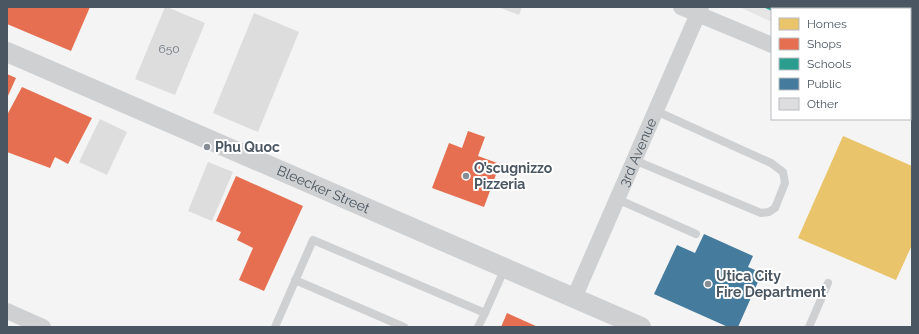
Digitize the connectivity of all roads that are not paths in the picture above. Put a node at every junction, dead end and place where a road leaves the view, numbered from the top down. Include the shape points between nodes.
1 (681, 7) edge
2 (700, 11) edge
3 (771, 45) edge
4 (7, 52) edge
5 (656, 111) junction
6 (634, 160) junction
7 (617, 199) junction
8 (696, 234) dead end
9 (505, 268) junction
10 (295, 280) junction
11 (828, 283) dead end
12 (574, 298) junction
13 (7, 311) edge
14 (485, 313) junction
15 (42, 327) edge
16 (276, 327) edge
17 (404, 327) edge
18 (478, 327) edge
19 (641, 327) edge
20 (809, 327) edge

1 - 2 street
2 - 3 street
2 - 5 street, 3rd Avenue
4 - 9 street, Bleecker Street
5 - 6 street, 3rd Avenue
5 - 6 lane via 771,163 783,172 785,183 775,208 761,213
6 - 7 street, 3rd Avenue
7 - 8 lane
7 - 12 street, 3rd Avenue
9 - 12 street, Bleecker Street
9 - 14 lane
10 - 14 lane via 313,240
10 - 16 lane
10 - 17 lane
11 - 20 lane
12 - 19 street, Bleecker Street
13 - 15 street
14 - 18 lane

